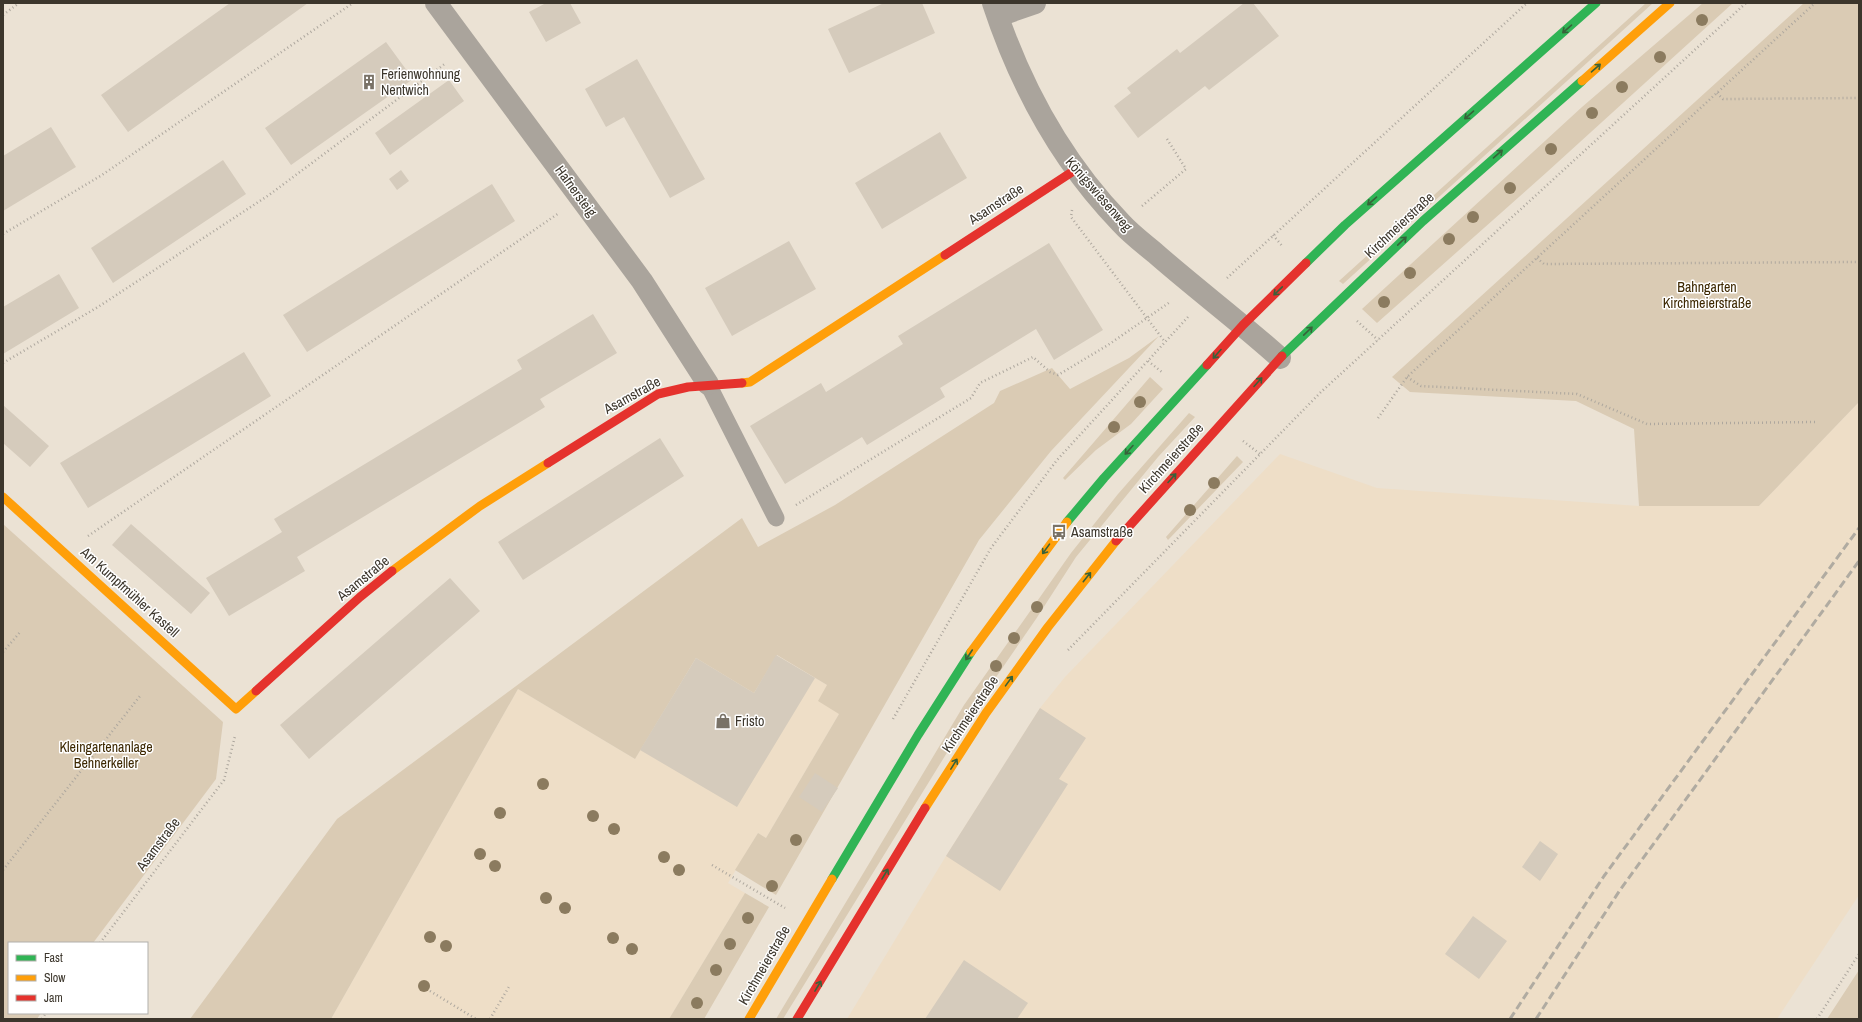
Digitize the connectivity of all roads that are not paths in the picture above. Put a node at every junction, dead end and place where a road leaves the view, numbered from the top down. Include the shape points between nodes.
1 (436, 3) edge
2 (1035, 3) edge
3 (1596, 3) edge
4 (1670, 3) edge
5 (995, 9) edge
6 (1075, 170) junction
7 (1243, 325) junction
8 (1280, 358) junction
9 (708, 384) junction
10 (3, 497) edge
11 (776, 518) road end
12 (236, 709) joint
13 (749, 1019) edge
14 (798, 1019) edge

1 - 9 street, Hafnersteig via 642,281
2 - 5 street
3 -> 7 main road, Kirchmeierstraße via 1345,225
8 -> 4 main road, Kirchmeierstraße via 1423,221
5 - 6 street, Königswiesenweg via 1030,92 1049,129
6 - 7 street, Königswiesenweg via 1121,224 1193,287
6 - 9 main road, Asamstraße via 750,382 735,385
7 - 8 street, Königswiesenweg
7 -> 13 main road, Kirchmeierstraße via 1104,478 1059,532 973,649 913,742
14 -> 8 main road, Kirchmeierstraße via 904,842 986,713 1119,537
9 - 11 lane
9 - 12 main road, Asamstraße via 674,388 658,394 480,506 360,597
10 - 12 main road, Am Kumpfmühler Kastell

